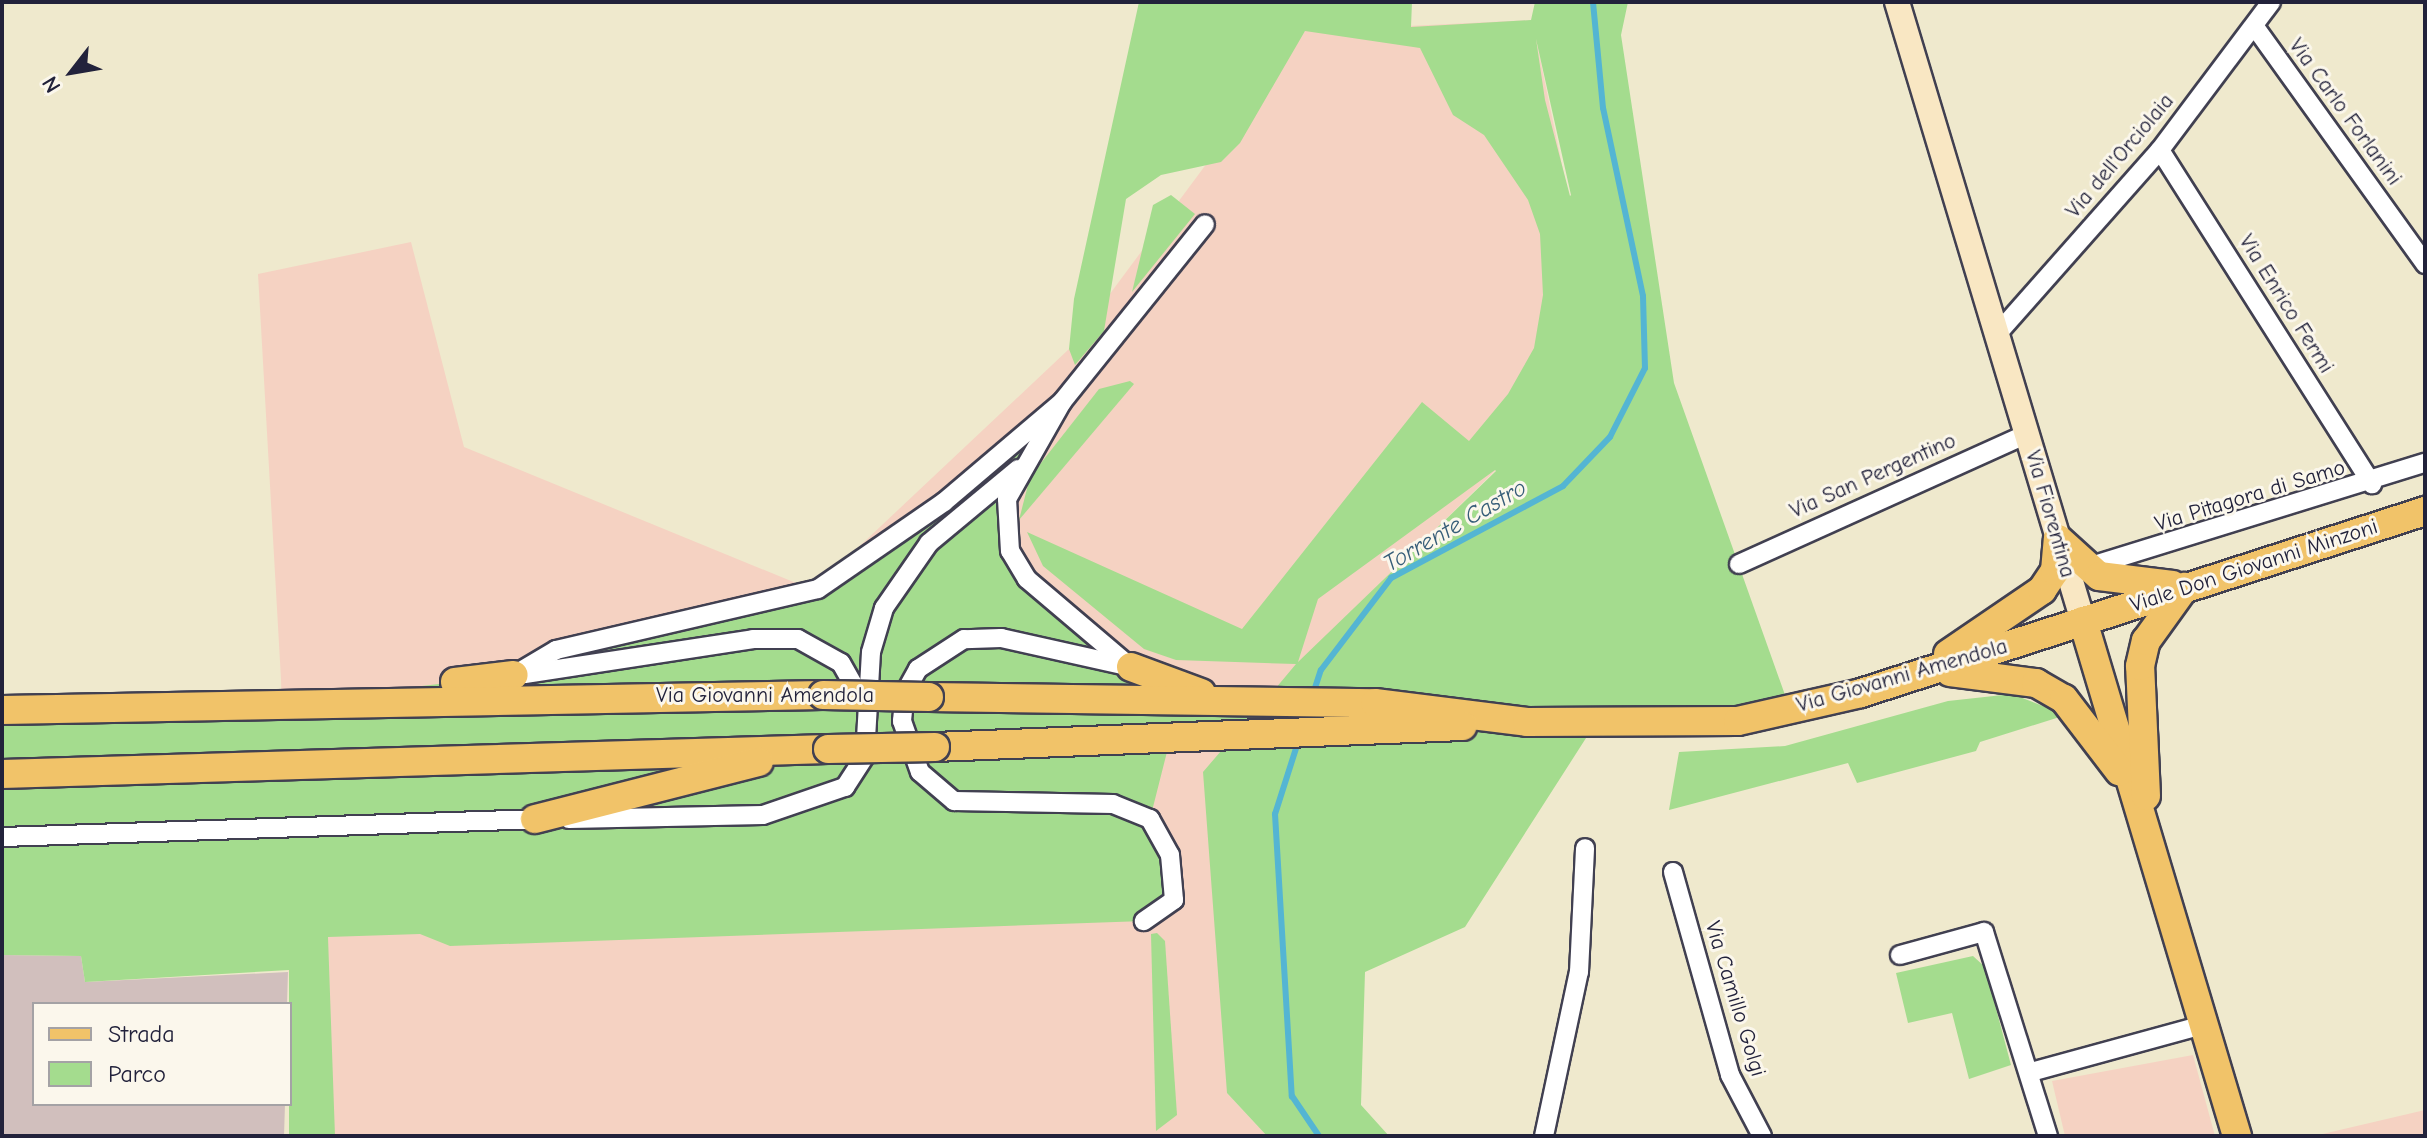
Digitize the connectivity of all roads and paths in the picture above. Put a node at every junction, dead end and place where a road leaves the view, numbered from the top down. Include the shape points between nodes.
1 (1897, 2) edge
2 (2271, 2) edge
3 (2255, 27) junction
4 (2160, 150) junction
5 (1205, 224) dead end
6 (2425, 264) edge
7 (1998, 333) junction
8 (1062, 402) junction
9 (2027, 434) junction
10 (2425, 463) edge
11 (1018, 469) junction
12 (2372, 484) junction
13 (2425, 511) edge
14 (2058, 539) junction
15 (1739, 564) dead end
16 (2094, 567) junction
17 (2185, 586) junction
18 (2083, 621) junction
19 (1131, 667) junction
20 (1921, 672) junction
21 (514, 675) junction
22 (296, 701) junction
23 (1224, 701) junction
24 (2, 710) edge
25 (866, 712) junction
26 (1527, 722) junction
27 (820, 749) junction
28 (2, 774) edge
29 (2145, 817) junction
30 (535, 819) junction
31 (2, 837) edge
32 (1585, 848) dead end
33 (1673, 872) dead end
34 (1144, 921) dead end
35 (1900, 955) dead end
36 (2206, 1024) junction
37 (2031, 1072) junction
38 (1544, 1136) edge
39 (1762, 1136) edge
40 (2048, 1136) edge
41 (2237, 1136) edge

1 - 7 main road, Via Fiorentina
2 - 3 street, Via dell'Orciolaia
3 - 4 street, Via dell'Orciolaia
3 - 6 street, Via Carlo Forlanini
4 - 7 street, Via dell'Orciolaia
4 - 12 street, Via Enrico Fermi
5 - 8 street
7 - 9 main road, Via Fiorentina
8 - 11 street
8 - 21 street via 944,502 818,589 556,650
9 - 14 main road, Via Fiorentina
9 - 15 street, Via San Pergentino
10 - 12 street, Via Pitagora di Samo
11 - 19 street via 1004,524 1010,551 1027,579
11 - 25 street via 929,543 893,591 874,634
12 - 16 street, Via Pitagora di Samo
13 - 17 main road, Viale Don Giovanni Minzoni
14 - 16 main road
14 - 18 main road, Via Fiorentina
14 - 20 main road via 2055,571 2042,590
16 - 17 main road via 2121,582
17 - 18 main road, Viale Don Giovanni Minzoni
17 - 29 main road via 2146,641 2140,666
18 - 20 main road, Via Giovanni Amendola
18 - 29 main road, Via Fiorentina
19 - 23 main road
19 - 34 street via 1001,638 964,639 918,669 905,692 902,721 920,772 954,801 1113,804 1150,819 1170,855 1174,900
20 - 26 main road, Via Giovanni Amendola via 1738,721
20 - 29 main road via 1983,672 2036,683 2064,699 2108,751
21 - 22 main road
21 - 25 street via 753,639 798,639 841,663
22 - 23 main road, Via Giovanni Amendola, bridge via 823,695
22 - 24 main road, Via Giovanni Amendola
23 - 26 main road, Via Giovanni Amendola via 1375,703
25 - 30 street via 865,756 854,780 807,806 742,818
26 - 27 main road, Via Giovanni Amendola, bridge via 1374,733
27 - 28 main road, Via Giovanni Amendola
27 - 30 main road
29 - 36 main road, Via Fiorentina
30 - 31 street
32 - 38 street via 1579,972
33 - 39 street, Via Camillo Golgi via 1730,1075
35 - 37 street via 1984,932
36 - 37 street
36 - 41 main road, Via Fiorentina
37 - 40 street

